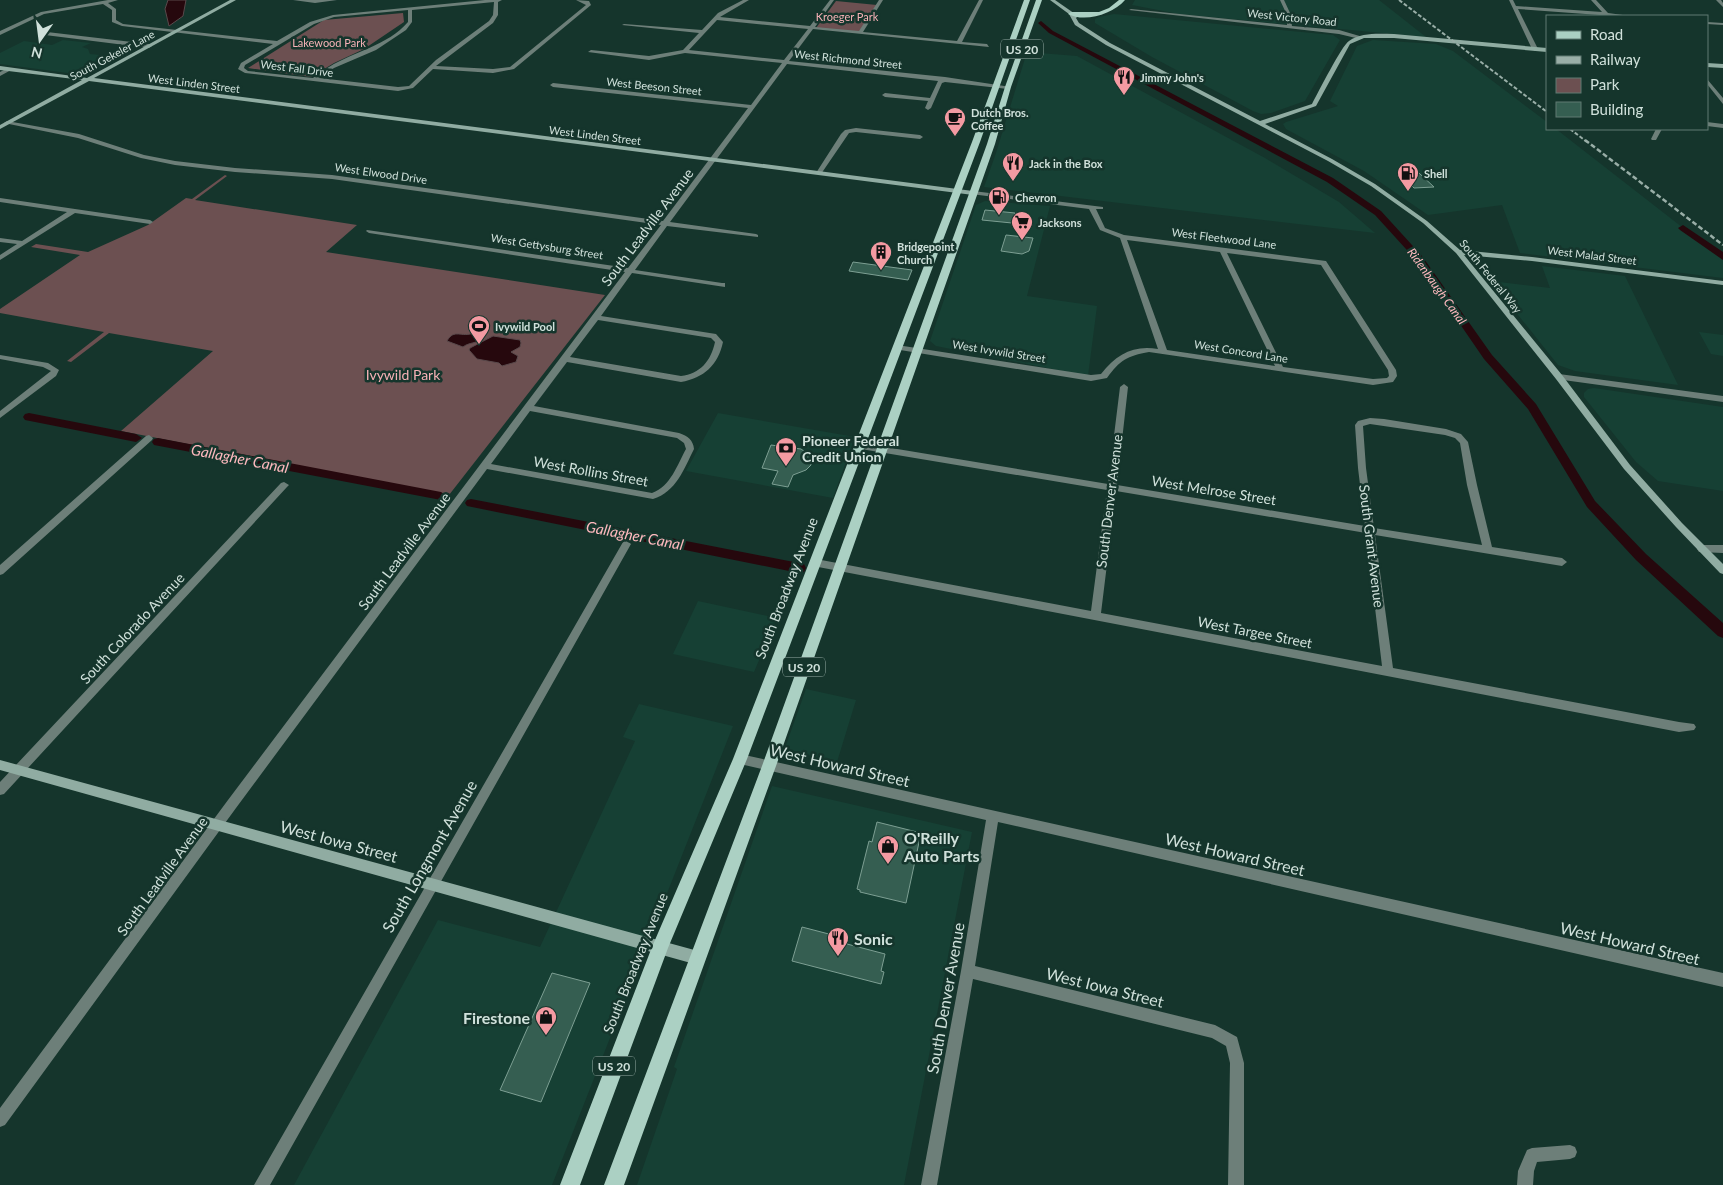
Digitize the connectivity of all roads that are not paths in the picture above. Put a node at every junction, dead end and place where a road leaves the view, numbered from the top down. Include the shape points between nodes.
1 (116, 0) edge
2 (234, 0) edge
3 (295, 0) edge
4 (336, 0) edge
5 (496, 0) edge
6 (500, 0) edge
7 (578, 0) edge
8 (747, 0) edge
9 (832, 0) edge
10 (882, 0) edge
11 (981, 0) edge
12 (1027, 0) edge
13 (1052, 0) edge
14 (1113, 0) edge
15 (1122, 0) edge
16 (1282, 0) edge
17 (1511, 0) edge
18 (1593, 0) edge
19 (1718, 0) edge
20 (1039, 1) edge
21 (105, 3) junction
22 (1515, 6) junction
23 (1723, 6) edge
24 (410, 9) junction
25 (1131, 10) dead end
26 (1071, 14) junction
27 (1606, 14) junction
28 (1617, 15) edge
29 (716, 18) junction
30 (1708, 23) edge
31 (1723, 24) edge
32 (624, 25) dead end
33 (1290, 27) junction
34 (812, 28) junction
35 (0, 32) edge
36 (176, 32) junction
37 (702, 32) junction
38 (860, 33) junction
39 (47, 34) dead end
40 (1360, 37) junction
41 (278, 43) junction
42 (959, 43) junction
43 (150, 46) junction
44 (987, 46) dead end
45 (611, 47) dead end
46 (1535, 49) junction
47 (1120, 50) junction
48 (1546, 50) edge
49 (685, 51) junction
50 (591, 52) dead end
51 (604, 53) junction
52 (786, 62) junction
53 (1708, 65) edge
54 (1723, 66) edge
55 (432, 67) junction
56 (0, 68) edge
57 (10, 69) junction
58 (0, 74) edge
59 (87, 79) junction
60 (945, 79) junction
61 (313, 80) junction
62 (1708, 82) edge
63 (553, 85) dead end
64 (995, 86) junction
65 (1008, 87) junction
66 (885, 95) dead end
67 (932, 100) junction
68 (1723, 102) edge
69 (753, 107) junction
70 (928, 108) dead end
71 (7, 123) junction
72 (1261, 123) junction
73 (1708, 124) edge
74 (1723, 126) edge
75 (0, 127) edge
76 (1658, 130) edge
77 (920, 137) dead end
78 (1654, 139) dead end
79 (714, 161) junction
80 (819, 173) junction
81 (956, 191) junction
82 (973, 193) junction
83 (0, 200) edge
84 (1092, 206) junction
85 (1101, 208) dead end
86 (72, 211) junction
87 (150, 222) dead end
88 (667, 223) junction
89 (369, 231) dead end
90 (756, 236) dead end
91 (1123, 236) junction
92 (0, 240) edge
93 (22, 243) junction
94 (1222, 249) junction
95 (1458, 252) junction
96 (0, 258) edge
97 (631, 270) junction
98 (1723, 283) edge
99 (722, 285) dead end
100 (596, 317) junction
101 (897, 347) junction
102 (916, 350) junction
103 (1164, 351) junction
104 (0, 357) edge
105 (565, 359) junction
106 (1280, 368) junction
107 (1559, 377) junction
108 (1097, 378) joint
109 (1390, 380) joint
110 (1124, 387) dead end
111 (1723, 399) edge
112 (528, 408) junction
113 (0, 415) edge
114 (149, 438) dead end
115 (861, 446) junction
116 (882, 450) junction
117 (485, 466) junction
118 (284, 485) dead end
119 (1111, 488) junction
120 (1370, 530) junction
121 (626, 544) dead end
122 (1723, 548) edge
123 (1702, 549) junction
124 (1488, 550) junction
125 (1562, 562) dead end
126 (816, 563) junction
127 (839, 567) junction
128 (1723, 570) edge
129 (0, 571) edge
130 (1096, 616) junction
131 (1388, 671) junction
132 (1690, 727) dead end
133 (740, 759) junction
134 (0, 765) edge
135 (769, 766) junction
136 (18, 770) junction
137 (0, 790) edge
138 (993, 816) junction
139 (216, 824) junction
140 (431, 884) junction
141 (660, 947) junction
142 (698, 958) junction
143 (968, 971) junction
144 (1723, 980) edge
145 (0, 1120) edge
146 (1570, 1152) dead end
147 (262, 1185) edge
148 (570, 1185) edge
149 (614, 1185) edge
150 (930, 1185) edge
151 (1236, 1185) edge
152 (1525, 1185) edge

1 - 21 street
2 - 36 street, South Gekeler Lane
3 - 4 street
5 - 6 street
5 - 24 street
5 - 55 street, West Fall Drive via 495,18
7 - 55 street via 589,5 512,68 493,71
8 - 29 street
9 - 34 street, South Leadville Avenue
10 - 38 street
11 - 42 street
12 - 64 main road, South Broadway Avenue / US 20
13 - 26 street, South Federal Way
14 - 26 main road via 1104,8
15 - 26 main road via 1108,11
16 - 33 street
17 - 22 street
18 - 27 street
19 - 23 street
20 - 65 main road, US 20
21 - 35 street via 43,13
21 - 36 street, West Fall Drive via 114,9 117,23
22 - 27 street
22 - 46 street
24 - 41 street via 321,19
24 - 61 street via 410,22 374,50 332,67
25 - 33 street, West Victory Road
26 - 47 street, South Federal Way via 1078,24
26 - 47 street, South Federal Way via 1122,44
27 - 28 street
29 - 34 street
29 - 37 street
30 - 31 street
32 - 37 street
33 - 40 street, West Victory Road
34 - 38 street
34 - 52 street, South Leadville Avenue
36 - 41 street, West Fall Drive
36 - 43 street, South Gekeler Lane
37 - 49 street
38 - 42 street
39 - 43 street
40 - 46 street, West Victory Road via 1394,36
40 - 72 street, West Victory Road via 1348,43 1314,105
41 - 61 street, West Fall Drive via 241,69
42 - 44 street
43 - 59 street, South Gekeler Lane
45 - 51 street
46 - 48 street, West Victory Road
47 - 72 street, South Federal Way
49 - 51 street, West Richmond Street via 649,58
49 - 52 street, West Richmond Street
50 - 51 street, West Richmond Street
52 - 60 street, West Richmond Street
52 - 69 street, South Leadville Avenue
53 - 54 street
55 - 61 street, West Fall Drive via 416,83 405,88
56 - 57 street, West Linden Street
57 - 58 street
57 - 59 street, West Linden Street
59 - 71 street, South Gekeler Lane
59 - 79 street, West Linden Street
60 - 64 street, West Richmond Street
60 - 67 street via 940,82
62 - 68 street
63 - 69 street, West Beeson Street
64 - 65 street, West Richmond Street
64 - 81 main road, South Broadway Avenue / US 20
65 - 82 main road, US 20
66 - 67 street
67 - 70 street
69 - 79 street, South Leadville Avenue
71 - 75 street, South Gekeler Lane
71 - 88 street, West Elwood Drive via 79,136 175,163 332,177
72 - 95 street, South Federal Way via 1373,185 1425,222
73 - 74 street
76 - 78 street
77 - 80 street via 847,131
79 - 80 street, West Linden Street
79 - 88 street, South Leadville Avenue
80 - 81 street, West Linden Street
81 - 82 street, West Linden Street
81 - 101 main road, South Broadway Avenue / US 20
82 - 84 street, West Linden Street
82 - 102 main road, US 20
83 - 86 street
84 - 85 street, West Linden Street
84 - 91 street, West Fleetwood Lane via 1102,229
86 - 87 street
86 - 93 street
88 - 90 street, West Elwood Drive
88 - 97 street, South Leadville Avenue
89 - 97 street, West Gettysburg Street
91 - 94 street, West Fleetwood Lane
91 - 103 street
92 - 93 street
93 - 96 street
94 - 106 street
94 - 109 street, West Fleetwood Lane via 1323,263 1392,370
95 - 98 street, West Malad Street
95 - 107 street, South Federal Way
97 - 99 street, West Gettysburg Street
97 - 100 street, South Leadville Avenue
100 - 105 street, South Leadville Avenue
100 - 105 street via 708,334 719,342 718,348 704,372 692,379
101 - 102 street, West Ivywild Street
101 - 115 main road, South Broadway Avenue / US 20
102 - 108 street, West Ivywild Street
102 - 116 main road, US 20
103 - 106 street, West Concord Lane
103 - 108 street, West Concord Lane via 1127,353 1116,359 1104,376
104 - 113 street via 54,370
105 - 112 street, South Leadville Avenue
106 - 109 street, West Concord Lane via 1373,382
107 - 111 street
107 - 123 street, South Federal Way via 1627,467
110 - 119 street, South Denver Avenue
112 - 117 street, South Leadville Avenue
112 - 117 street, West Rollins Street via 679,436 690,444 690,449 665,491 653,496
114 - 129 street
115 - 116 street, West Melrose Street
115 - 126 main road, South Broadway Avenue / US 20
116 - 119 street, West Melrose Street
116 - 127 main road, US 20
117 - 139 street, South Leadville Avenue
118 - 136 street, South Colorado Avenue
119 - 120 street, West Melrose Street
119 - 130 street, South Denver Avenue
120 - 124 street, West Melrose Street
120 - 124 street, South Grant Avenue via 1358,429 1361,423 1384,422 1446,432 1464,442
120 - 131 street, South Grant Avenue
121 - 140 street, South Longmont Avenue
122 - 123 street
123 - 128 street, South Federal Way
124 - 125 street, West Melrose Street
126 - 127 street, West Targee Street
126 - 133 main road, South Broadway Avenue / US 20
127 - 130 street, West Targee Street
127 - 135 main road, US 20
130 - 131 street, West Targee Street
131 - 132 street, West Targee Street
133 - 135 street, West Howard Street
133 - 141 main road, South Broadway Avenue / US 20
134 - 136 street, West Iowa Street
135 - 138 street, West Howard Street
135 - 142 main road, US 20
136 - 137 street, South Colorado Avenue
136 - 139 street, West Iowa Street
138 - 143 street, South Denver Avenue
138 - 144 street, West Howard Street
139 - 140 street, West Iowa Street
139 - 145 street, South Leadville Avenue
140 - 141 street, West Iowa Street
140 - 147 street, South Longmont Avenue
141 - 142 street, West Iowa Street
141 - 148 main road, South Broadway Avenue / US 20
142 - 149 main road, US 20
143 - 150 street, South Denver Avenue
143 - 151 street, West Iowa Street via 1215,1032 1232,1042 1237,1063
146 - 152 street via 1532,1155

